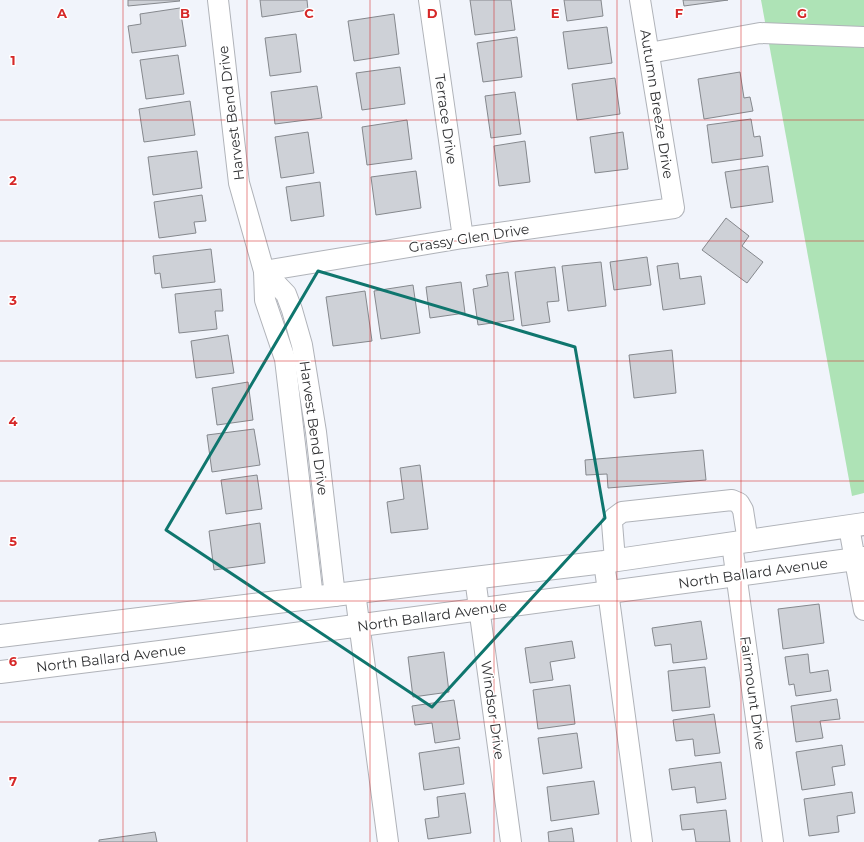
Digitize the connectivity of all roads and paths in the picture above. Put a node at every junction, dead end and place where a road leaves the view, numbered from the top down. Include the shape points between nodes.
1 (218, 0) edge
2 (429, 0) edge
3 (640, 0) edge
4 (864, 37) edge
5 (649, 53) junction
6 (674, 208) joint
7 (463, 238) junction
8 (264, 271) junction
9 (857, 525) edge
10 (740, 543) junction
11 (859, 558) edge
12 (610, 561) junction
13 (737, 575) junction
14 (475, 578) junction
15 (608, 592) junction
16 (345, 594) junction
17 (313, 598) junction
18 (480, 610) junction
19 (864, 610) edge
20 (360, 625) junction
21 (0, 636) edge
22 (0, 672) edge
23 (388, 842) edge
24 (511, 842) edge
25 (642, 842) edge
26 (773, 842) edge

1 - 8 street, Harvest Bend Drive via 239,183
2 - 7 street, Terrace Drive
3 - 5 street, Autumn Breeze Drive
4 - 5 street via 760,33
5 - 6 street, Autumn Breeze Drive
6 - 7 street, Grassy Glen Drive
7 - 8 street, Grassy Glen Drive
8 - 16 street, Harvest Bend Drive via 286,294 302,345
8 - 17 street, Harvest Bend Drive via 265,300 285,359
9 - 10 main road
9 - 11 street
10 - 12 main road
10 - 12 street, Fairmount Drive via 743,510 732,500 622,512 612,523
10 - 13 street, Fairmount Drive
11 - 13 main road, North Ballard Avenue
11 - 19 street
12 - 14 main road
12 - 15 street, Fairmount Drive
13 - 15 main road, North Ballard Avenue
13 - 26 street, Fairmount Drive
14 - 16 main road
14 - 18 street, Windsor Drive
15 - 18 main road, North Ballard Avenue
15 - 25 street, Fairmount Drive
16 - 17 main road
16 - 20 street, Harvest Bend Drive
17 - 21 main road
18 - 20 main road, North Ballard Avenue
18 - 24 street, Windsor Drive
20 - 22 main road, North Ballard Avenue
20 - 23 street, Harvest Bend Drive

